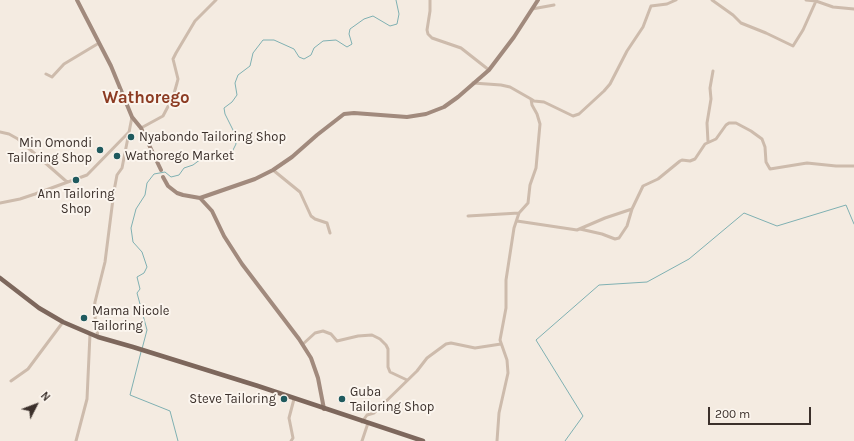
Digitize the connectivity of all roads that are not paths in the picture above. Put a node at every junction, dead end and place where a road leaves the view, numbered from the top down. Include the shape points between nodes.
1 (77, 0) edge
2 (216, 0) edge
3 (430, 0) edge
4 (538, 0) edge
5 (676, 0) edge
6 (712, 0) edge
7 (806, 0) edge
8 (816, 2) junction
9 (554, 5) dead end
10 (532, 9) junction
11 (854, 9) edge
12 (99, 43) junction
13 (488, 70) junction
14 (713, 71) dead end
15 (46, 74) dead end
16 (473, 83) junction
17 (531, 99) junction
18 (132, 117) junction
19 (142, 128) junction
20 (0, 132) edge
21 (129, 132) junction
22 (708, 142) junction
23 (854, 166) edge
24 (161, 170) joint
25 (273, 170) junction
26 (164, 177) joint
27 (67, 182) junction
28 (200, 198) junction
29 (0, 203) edge
30 (632, 209) junction
31 (519, 214) junction
32 (468, 216) dead end
33 (517, 221) junction
34 (580, 229) junction
35 (330, 233) dead end
36 (0, 278) edge
37 (63, 322) junction
38 (95, 335) junction
39 (302, 344) junction
40 (501, 344) junction
41 (407, 380) junction
42 (11, 381) dead end
43 (294, 399) junction
44 (324, 409) junction
45 (362, 422) junction
46 (368, 423) junction
47 (76, 441) edge
48 (291, 441) edge
49 (362, 441) edge
50 (423, 441) edge
51 (497, 441) edge

1 - 12 street
2 - 19 street via 195,21 173,59 178,79 173,97 163,116
3 - 13 street via 428,34 432,38 461,48
4 - 10 street
5 - 17 street via 650,6 643,27 610,84 579,114 573,116 549,104
6 - 8 street via 741,23 793,46 804,30
7 - 8 street
8 - 11 street via 832,7
9 - 10 street
10 - 13 street
12 - 15 street via 64,64 52,77
12 - 18 street
13 - 16 street
14 - 22 street via 707,123
16 - 17 street via 510,87
16 - 25 street via 458,98 426,114 407,117 344,114
17 - 31 street via 540,124 536,168 530,185 528,203
18 - 19 street
18 - 21 street
19 - 24 street
20 - 27 street via 18,139
21 - 27 street via 90,172
21 - 38 street via 122,168 117,175 105,262 94,306
22 - 23 street via 715,140 726,125 732,122 762,139 766,162 770,169 807,163
22 - 30 street via 695,159 680,161 658,179 643,186
24 - 26 street
25 - 28 street
25 - 35 street via 300,192 311,216 327,223
26 - 28 street via 168,186 177,193
27 - 29 street via 20,199
28 - 39 street via 212,211 242,264
30 - 34 street
30 - 34 street via 627,226 618,239
31 - 32 street
31 - 33 street
33 - 34 street
33 - 40 street via 506,280 506,308
36 - 37 main road via 38,308
37 - 38 main road
37 - 42 street via 28,369
38 - 43 main road
38 - 47 street via 87,399
39 - 41 street via 315,333 331,334 337,341 372,335 380,339 388,349 387,362 390,372
39 - 44 street via 316,371
40 - 41 street via 475,348 449,343 427,358
40 - 51 street via 508,373 499,413
41 - 45 street
43 - 44 main road
43 - 48 street via 290,418 293,438
44 - 45 main road
45 - 46 main road
46 - 49 street
46 - 50 main road

